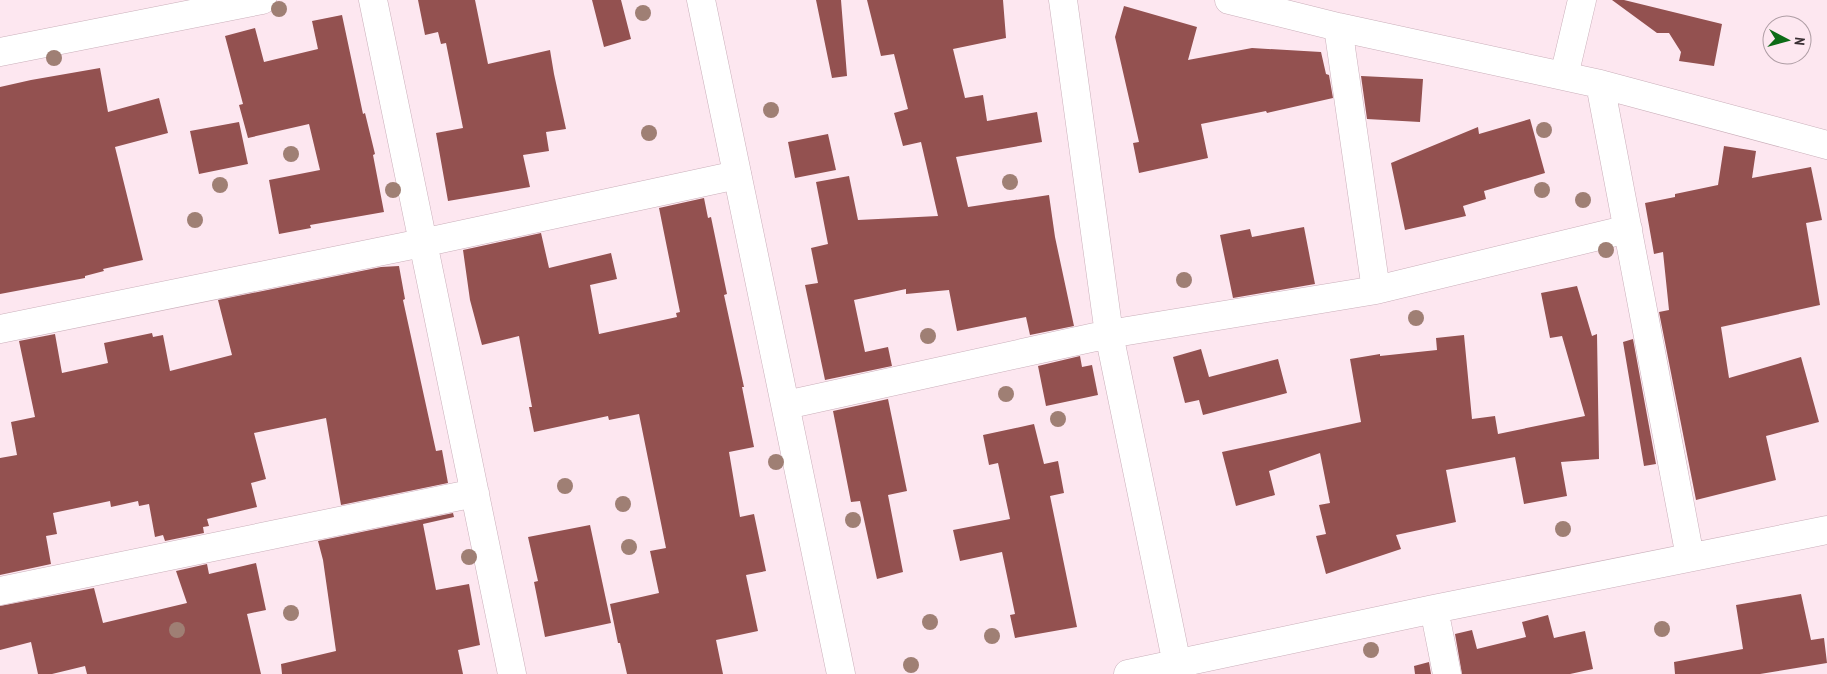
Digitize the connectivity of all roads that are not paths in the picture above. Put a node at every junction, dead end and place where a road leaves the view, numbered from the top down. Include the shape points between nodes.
1 (262, 0) edge
2 (373, 0) edge
3 (700, 0) edge
4 (1063, 0) edge
5 (1229, 0) edge
6 (1582, 0) edge
7 (1279, 6) edge
8 (1338, 27) junction
9 (0, 52) edge
10 (1564, 76) junction
11 (1600, 84) junction
12 (1827, 145) edge
13 (737, 175) junction
14 (1628, 230) junction
15 (422, 244) junction
16 (1376, 290) junction
17 (0, 329) edge
18 (1109, 334) junction
19 (786, 405) junction
20 (475, 493) junction
21 (1827, 530) edge
22 (1690, 557) junction
23 (0, 591) edge
24 (1434, 609) junction
25 (1178, 669) edge
26 (512, 674) edge
27 (841, 674) edge
28 (1128, 674) edge
29 (1447, 674) edge

1 - 9 street
2 - 15 street
3 - 13 street
4 - 18 street
5 - 7 street
6 - 10 street
7 - 8 street
8 - 10 street
8 - 16 street
10 - 11 street
11 - 12 street
11 - 14 street
13 - 15 street
13 - 19 street
14 - 16 street
14 - 22 street
15 - 17 street
15 - 20 street
16 - 18 street
18 - 19 street
18 - 25 street
19 - 27 street
20 - 23 street
20 - 26 street
21 - 22 street
22 - 24 street
24 - 25 street
24 - 29 street
25 - 28 street

